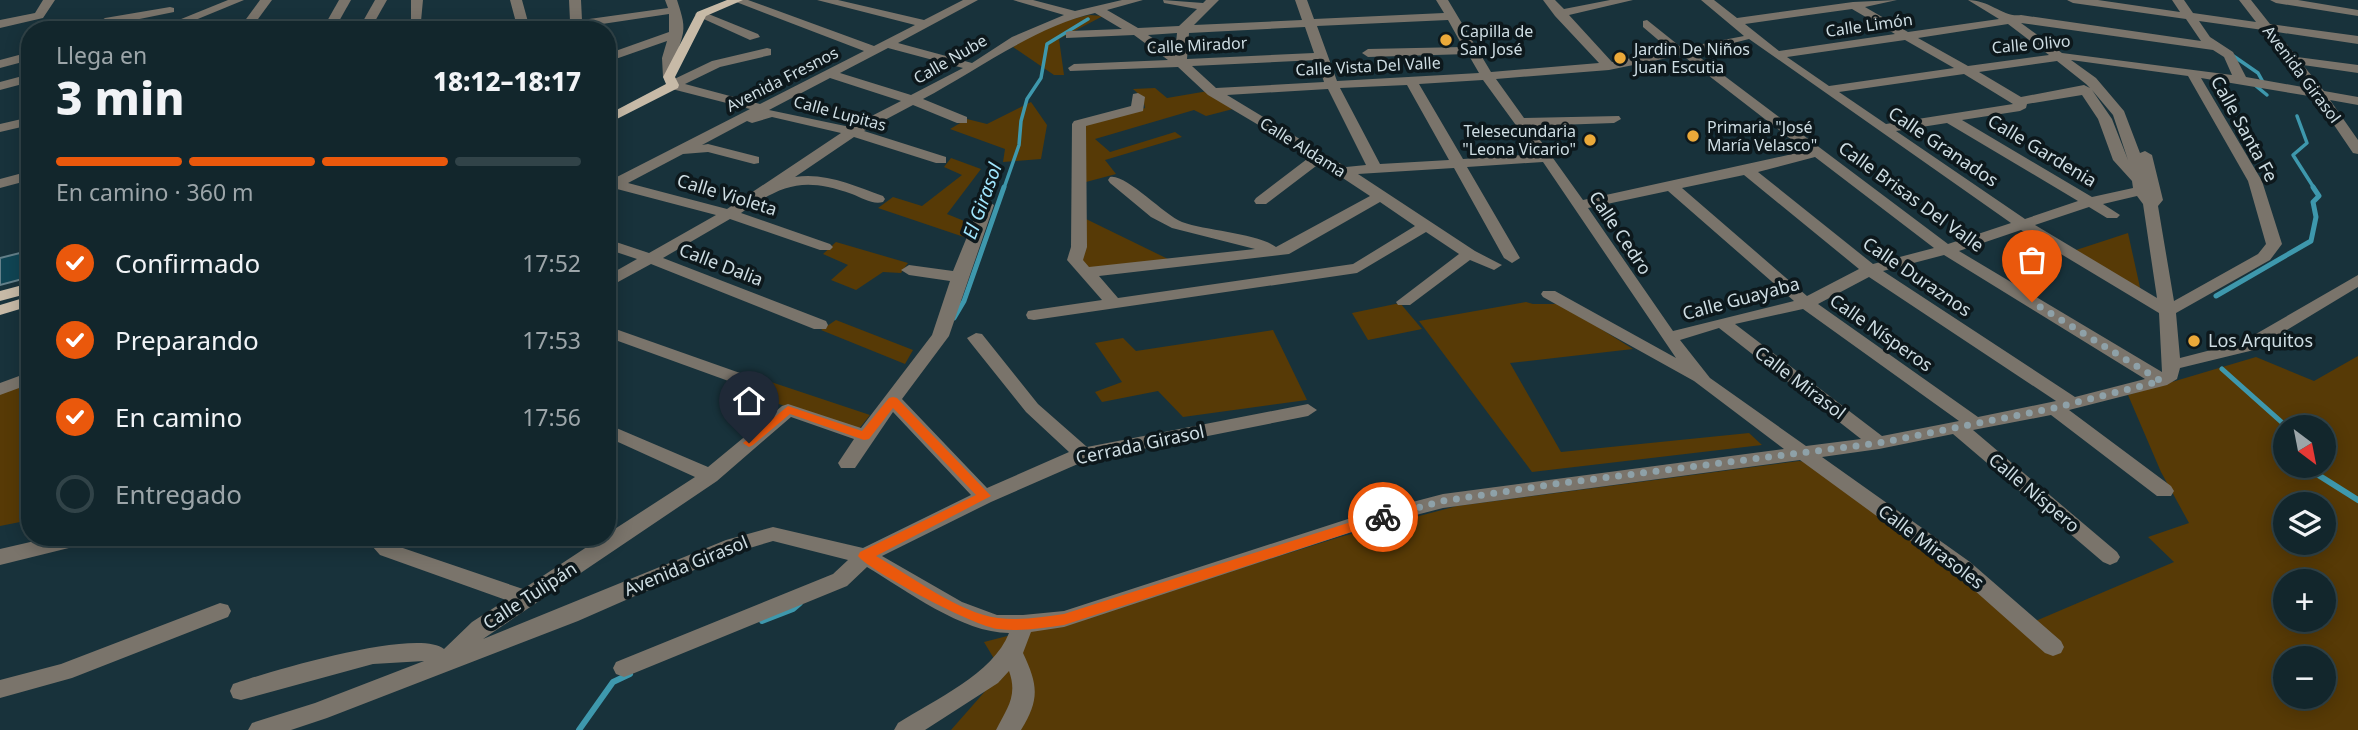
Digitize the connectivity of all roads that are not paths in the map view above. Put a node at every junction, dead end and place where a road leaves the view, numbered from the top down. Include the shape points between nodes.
1 (49, 0) edge
2 (237, 0) edge
3 (266, 0) edge
4 (345, 0) edge
5 (381, 0) edge
6 (417, 0) edge
7 (516, 0) edge
8 (576, 0) edge
9 (737, 0) edge
10 (823, 0) edge
11 (972, 0) edge
12 (1019, 0) edge
13 (1137, 0) edge
14 (1301, 0) edge
15 (1442, 0) edge
16 (1549, 0) edge
17 (1627, 0) edge
18 (1707, 0) edge
19 (1891, 0) edge
20 (1975, 0) edge
21 (1996, 0) edge
22 (2073, 0) edge
23 (2178, 0) edge
24 (2245, 0) edge
25 (2276, 0) edge
26 (1168, 1) edge
27 (1208, 4) edge
28 (170, 5) edge
29 (673, 5) edge
30 (1853, 5) junction
31 (1098, 10) junction
32 (2358, 13) edge
33 (701, 14) junction
34 (1074, 14) junction
35 (1559, 14) junction
36 (1452, 16) junction
37 (2196, 17) junction
38 (1730, 18) junction
39 (417, 19) dead end
40 (2015, 20) junction
41 (109, 21) edge
42 (189, 21) edge
43 (196, 21) edge
44 (251, 21) edge
45 (333, 21) edge
46 (369, 21) edge
47 (522, 21) edge
48 (576, 21) edge
49 (587, 21) edge
50 (1310, 22) junction
51 (0, 24) edge
52 (927, 24) junction
53 (1647, 24) dead end
54 (2267, 28) junction
55 (1183, 29) junction
56 (677, 33) junction
57 (1138, 33) junction
58 (1070, 35) dead end
59 (1908, 36) junction
60 (754, 37) dead end
61 (2358, 40) edge
62 (2216, 47) junction
63 (882, 48) junction
64 (1472, 50) junction
65 (767, 52) dead end
66 (1682, 52) junction
67 (1368, 53) dead end
68 (616, 55) edge
69 (1776, 55) junction
70 (21, 56) edge
71 (1320, 56) junction
72 (0, 57) edge
73 (2057, 57) junction
74 (21, 58) edge
75 (2291, 60) junction
76 (0, 64) edge
77 (1181, 64) junction
78 (1609, 66) junction
79 (974, 67) junction
80 (1074, 68) dead end
81 (1964, 69) junction
82 (2358, 69) edge
83 (2192, 73) junction
84 (830, 74) junction
85 (1487, 76) junction
86 (21, 80) edge
87 (671, 81) junction
88 (1411, 81) junction
89 (2245, 81) junction
90 (1332, 85) junction
91 (0, 86) edge
92 (1826, 90) junction
93 (2086, 90) junction
94 (1213, 92) junction
95 (2321, 96) junction
96 (1138, 97) dead end
97 (913, 100) junction
98 (2358, 101) edge
99 (2019, 103) junction
100 (761, 108) junction
101 (616, 115) edge
102 (1614, 119) dead end
103 (962, 120) dead end
104 (1952, 120) junction
105 (21, 122) edge
106 (1522, 122) junction
107 (729, 125) junction
108 (0, 128) edge
109 (1882, 129) junction
110 (852, 132) junction
111 (2353, 137) edge
112 (2358, 150) edge
113 (1817, 152) junction
114 (673, 153) junction
115 (1320, 156) junction
116 (1547, 158) junction
117 (754, 160) dead end
118 (941, 160) dead end
119 (1456, 162) junction
120 (1375, 168) junction
121 (1747, 170) junction
122 (1343, 172) junction
123 (21, 178) edge
124 (1115, 180) dead end
125 (0, 184) edge
126 (616, 184) edge
127 (1671, 186) junction
128 (616, 187) edge
129 (2143, 192) junction
130 (1382, 195) junction
131 (878, 199) dead end
132 (1261, 201) dead end
133 (745, 202) junction
134 (2090, 202) junction
135 (988, 205) dead end
136 (1578, 206) junction
137 (729, 214) junction
138 (2112, 215) dead end
139 (2022, 224) junction
140 (1427, 225) junction
141 (616, 247) edge
142 (825, 247) dead end
143 (1946, 250) junction
144 (1283, 251) junction
145 (1469, 254) junction
146 (652, 258) junction
147 (1512, 258) dead end
148 (1494, 265) dead end
149 (909, 270) dead end
150 (1870, 270) junction
151 (1088, 272) junction
152 (959, 277) junction
153 (616, 278) edge
154 (2358, 279) edge
155 (21, 290) edge
156 (1549, 294) dead end
157 (0, 296) edge
158 (1404, 302) dead end
159 (1806, 303) junction
160 (21, 304) edge
161 (1114, 304) junction
162 (0, 310) edge
163 (2167, 311) junction
164 (1034, 315) dead end
165 (1721, 322) junction
166 (820, 325) dead end
167 (616, 334) edge
168 (975, 338) dead end
169 (1669, 338) junction
170 (2166, 373) junction
171 (21, 382) edge
172 (1704, 382) junction
173 (751, 383) dead end
174 (0, 388) edge
175 (893, 401) junction
176 (2064, 406) junction
177 (1308, 410) dead end
178 (1968, 427) junction
179 (616, 434) edge
180 (864, 436) junction
181 (1879, 443) junction
182 (1083, 454) junction
183 (1804, 454) junction
184 (848, 463) dead end
185 (710, 476) junction
186 (2164, 491) dead end
187 (984, 496) junction
188 (616, 534) edge
189 (47, 546) edge
190 (383, 546) edge
191 (599, 546) edge
192 (865, 556) junction
193 (0, 557) edge
194 (2110, 557) dead end
195 (526, 598) junction
196 (220, 611) dead end
197 (1023, 624) junction
198 (2053, 647) dead end
199 (1012, 653) junction
200 (445, 663) junction
201 (624, 668) dead end
202 (0, 689) edge
203 (241, 691) dead end
204 (260, 730) edge
205 (906, 730) edge
206 (1008, 730) edge

1 - 51 street via 39,16
2 - 43 street
3 - 44 street
4 - 45 street
5 - 46 street
6 - 39 street
7 - 47 street
8 - 48 street
9 - 33 main road
9 - 63 street
10 - 52 street
11 - 52 street, Avenida Fresnos
12 - 34 street
13 - 31 street, Calle Nube
14 - 50 street
15 - 36 street, Calle Cedro
16 - 35 street
17 - 35 street
18 - 38 street, Calle Granados
19 - 30 street
20 - 40 street
21 - 40 street
22 - 37 street
23 - 37 street
24 - 54 street, Avenida Girasol
25 - 32 street
26 - 27 street
27 - 55 street
28 - 41 street
28 - 42 street
29 - 49 street
29 - 56 street
30 - 38 street
30 - 59 street
31 - 34 street, Calle Nube
31 - 57 street, Calle Aldama
33 - 60 street
33 - 87 main road
34 - 79 street, Calle Nube via 1017,40
35 - 78 street
36 - 50 street
36 - 64 street, Calle Cedro
37 - 54 street
37 - 62 street via 2206,40
38 - 66 street, Calle Vista Del Valle via 1724,21 1743,39
38 - 69 street, Calle Granados
40 - 59 street, Calle Limón
40 - 62 street, Calle Limón
40 - 73 street
50 - 55 street
50 - 71 street
52 - 63 street, Avenida Fresnos
53 - 66 street, Calle Brisas Del Valle
54 - 61 street
54 - 75 street, Avenida Girasol
55 - 57 street
55 - 77 street
56 - 68 street
56 - 87 street via 666,65
57 - 58 street
57 - 77 street, Calle Aldama
59 - 69 street, Calle Limón
59 - 81 street
62 - 89 street via 2229,55
63 - 79 street
63 - 84 street, Avenida Fresnos
64 - 67 street
64 - 85 street, Calle Cedro
65 - 87 street
66 - 78 street, Calle Vista Del Valle
66 - 113 street, Calle Brisas Del Valle
69 - 92 street, Calle Granados
70 - 72 street
71 - 77 street, Calle Mirador
71 - 90 street
73 - 81 street, Calle Olivo
73 - 83 street, Calle Olivo
73 - 93 street
73 - 129 street via 2091,81 2119,114
73 - 129 street via 2104,82 2131,116 2156,200
74 - 76 street
75 - 82 street
75 - 95 street, Avenida Girasol
77 - 80 street, Calle Mirador
77 - 94 street, Calle Aldama
78 - 85 street, Calle Vista Del Valle
79 - 97 street, Calle Nube
81 - 92 street, Calle Olivo
81 - 99 street
83 - 89 street, Calle Olivo
83 - 163 street, Calle Santa Fe via 2255,181 2274,244 2264,257
84 - 97 street
84 - 100 street, Avenida Fresnos
85 - 88 street, Calle Vista Del Valle
85 - 106 street, Calle Cedro
86 - 91 street
87 - 100 street
87 - 101 main road
88 - 90 street, Calle Vista Del Valle
88 - 119 street
89 - 95 street, Calle Olivo
90 - 94 street, Calle Vista Del Valle
90 - 120 street
92 - 109 street, Calle Granados
93 - 99 street
93 - 129 street via 2105,119 2120,160
94 - 115 street, Calle Aldama
95 - 98 street, Calle Olivo
95 - 111 street, Avenida Girasol
96 - 151 street via 1138,108 1079,124 1079,247 1075,260
97 - 103 street
97 - 110 street, Calle Nube
99 - 104 street via 2015,108
100 - 107 street, Avenida Fresnos
102 - 106 street
104 - 109 street
104 - 134 street, Calle Gardenia
105 - 108 street
106 - 116 street, Calle Cedro
107 - 110 street, Calle Lupitas via 772,113
107 - 114 street, Avenida Fresnos
109 - 139 street, Calle Granados
110 - 118 street, Calle Lupitas
110 - 133 street, Calle Nube
111 - 112 street, Avenida Girasol
113 - 121 street
113 - 143 street, Calle Brisas Del Valle
114 - 117 street via 708,148
114 - 126 street, Avenida Fresnos
115 - 122 street, Calle Aldama
115 - 132 street
116 - 119 street
116 - 136 street, Calle Cedro
119 - 120 street
119 - 147 street
120 - 122 street
121 - 127 street
121 - 150 street, Calle Duraznos
122 - 130 street, Calle Aldama
123 - 125 street
124 - 144 street via 1177,225
127 - 136 street
127 - 159 street, Calle Nísperos
128 - 137 street, Calle Violeta
129 - 134 street, Calle Guayaba
129 - 163 street
130 - 140 street, Calle Aldama
130 - 144 street
131 - 133 street via 811,178 793,179
133 - 137 street
134 - 138 street, Calle Gardenia
134 - 139 street, Calle Guayaba
135 - 152 street
136 - 169 street, Calle Cedro
137 - 142 street, Calle Violeta
137 - 146 street
139 - 143 street, Calle Guayaba
139 - 163 street, Calle Granados
140 - 145 street, Calle Aldama
140 - 161 street via 1357,268
141 - 146 street, Calle Dalia
143 - 150 street, Calle Guayaba
143 - 170 street, Calle Brisas Del Valle
144 - 151 street
145 - 148 street, Calle Aldama
145 - 158 street
146 - 153 street
146 - 166 street, Calle Dalia
149 - 152 street
150 - 159 street, Calle Guayaba
150 - 176 street, Calle Duraznos
151 - 161 street
152 - 175 street via 940,336
154 - 170 street, Avenida Girasol via 2248,346
155 - 157 main road
156 - 172 street
159 - 165 street, Calle Guayaba
159 - 178 street, Calle Nísperos
160 - 162 main road
161 - 164 street
163 - 170 street
165 - 169 street, Calle Guayaba
165 - 181 street, Calle Mirasol
167 - 173 street
168 - 182 street via 1032,408
169 - 172 street, Calle Cedro
170 - 176 street, Avenida Girasol
171 - 174 street
172 - 183 street, Calle Cedro
175 - 180 street
175 - 187 street
176 - 178 street, Avenida Girasol
176 - 186 street, Calle Duraznos
177 - 182 street, Cerrada Girasol
178 - 181 street, Avenida Girasol
178 - 194 street, Calle Níspero
179 - 185 street
180 - 184 street
180 - 185 street, Calle Tulipán via 788,410
181 - 183 street, Avenida Girasol
182 - 187 street, Cerrada Girasol
183 - 197 street, Avenida Girasol via 1443,501 1355,524 1064,620
183 - 198 street, Calle Mirasoles via 1963,568
185 - 188 street, Calle Tulipán
187 - 192 street, Cerrada Girasol
189 - 193 street
190 - 195 street
191 - 195 street, Calle Tulipán
192 - 197 street, Avenida Girasol via 954,608 996,624
192 - 200 street, Avenida Girasol via 794,537 773,534 754,538
192 - 201 street, Cerrada Girasol via 840,580
195 - 200 street, Calle Tulipán via 480,628
196 - 202 street via 64,672
197 - 199 street
199 - 205 street via 990,676
199 - 206 street via 1026,682 1020,712
200 - 203 street via 432,652 373,655
200 - 204 street, Avenida Girasol

